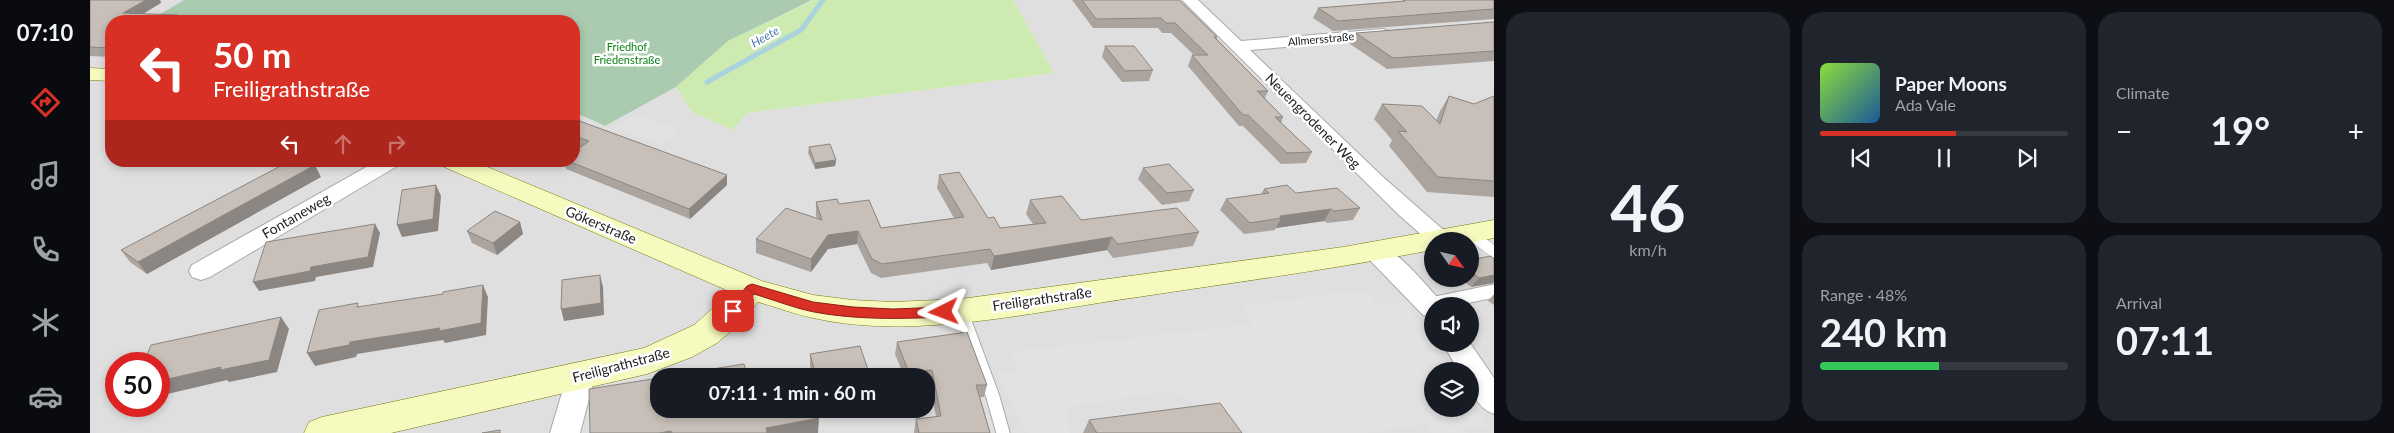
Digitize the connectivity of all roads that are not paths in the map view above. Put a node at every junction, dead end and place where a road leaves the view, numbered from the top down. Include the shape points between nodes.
1 (1189, 0) edge
2 (1397, 33) edge
3 (1238, 46) junction
4 (90, 74) edge
5 (105, 75) edge
6 (382, 167) edge
7 (465, 167) edge
8 (1482, 231) edge
9 (1431, 232) edge
10 (1424, 242) edge
11 (1374, 252) junction
12 (1494, 252) edge
13 (201, 271) dead end
14 (752, 289) junction
15 (1494, 291) edge
16 (1469, 297) edge
17 (1424, 299) edge
18 (961, 311) junction
19 (1461, 352) edge
20 (581, 376) junction
21 (1494, 402) edge
22 (322, 433) edge
23 (565, 433) edge
24 (1003, 433) edge

1 - 3 street, Neuengrodener Weg
2 - 3 street, Allmersstraße
3 - 9 street, Neuengrodener Weg via 1333,143
4 - 5 main road
6 - 13 street, Fontaneweg
7 - 14 main road, Gökerstraße
8 - 12 lane
10 - 11 main road, Freiligrathstraße
11 - 17 street
11 - 18 main road, Freiligrathstraße
14 - 18 main road, Freiligrathstraße via 813,307 853,312
14 - 20 main road, Freiligrathstraße via 709,333 682,348 647,361
15 - 16 lane
18 - 24 lane
19 - 21 street
20 - 22 main road, Freiligrathstraße
20 - 23 street

